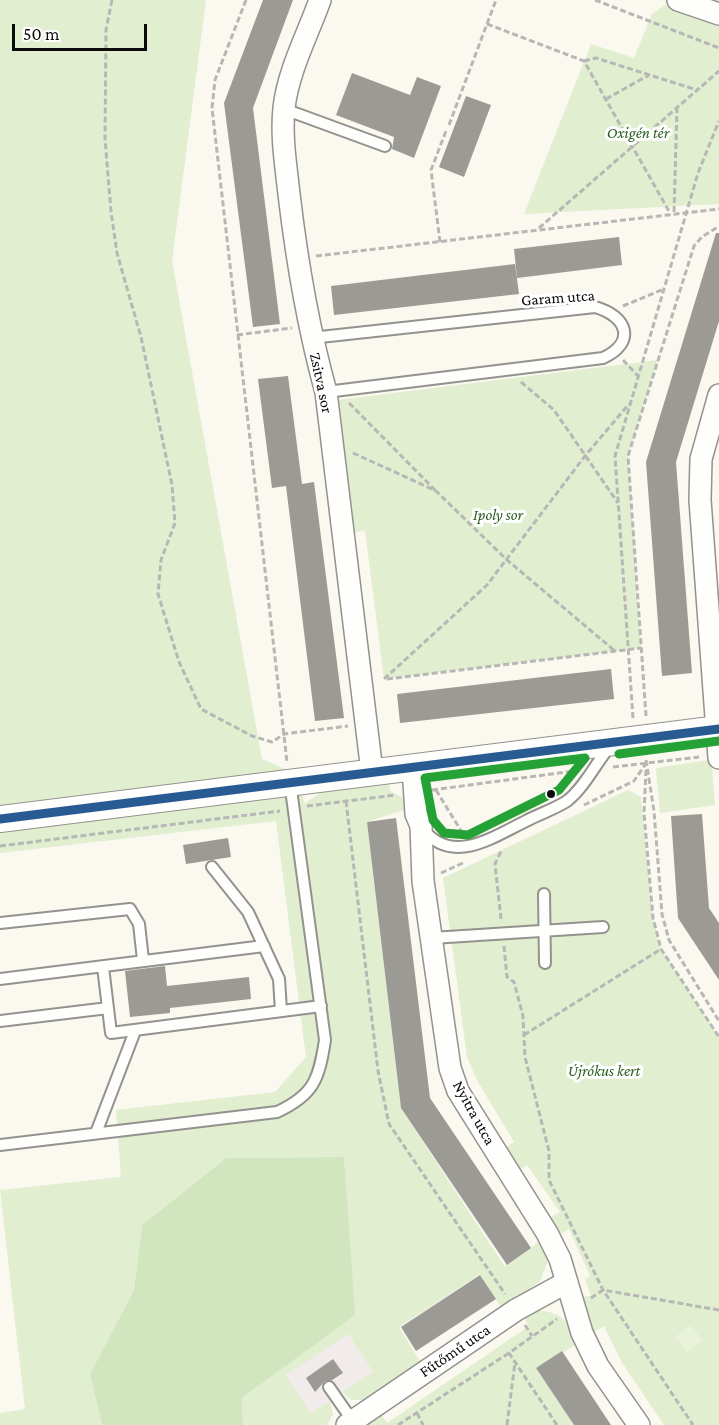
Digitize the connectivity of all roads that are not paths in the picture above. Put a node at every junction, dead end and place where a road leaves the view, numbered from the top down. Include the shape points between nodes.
1 (320, 0) edge
2 (678, 0) edge
3 (719, 14) edge
4 (284, 109) junction
5 (384, 146) dead end
6 (310, 332) junction
7 (331, 391) junction
8 (719, 395) edge
9 (717, 729) edge
10 (611, 744) junction
11 (719, 757) edge
12 (413, 767) junction
13 (372, 772) junction
14 (290, 782) junction
15 (0, 819) edge
16 (421, 826) junction
17 (212, 867) dead end
18 (544, 894) dead end
19 (0, 922) edge
20 (603, 927) dead end
21 (544, 930) junction
22 (432, 938) junction
23 (264, 946) junction
24 (143, 960) junction
25 (545, 963) dead end
26 (103, 967) junction
27 (0, 979) edge
28 (321, 1006) junction
29 (108, 1008) junction
30 (281, 1011) junction
31 (0, 1021) edge
32 (135, 1031) junction
33 (96, 1133) junction
34 (0, 1145) edge
35 (567, 1282) junction
36 (329, 1386) dead end
37 (349, 1422) edge
38 (639, 1425) edge

1 - 4 street, Zsitva sor
2 - 3 street
4 - 5 lane
4 - 6 street, Zsitva sor via 283,142
6 - 7 street, Zsitva sor
6 - 7 lane, Garam utca via 595,307 620,318 624,329 615,352 603,358
7 - 13 street, Zsitva sor via 332,444
8 - 9 street via 701,459 700,500
9 - 10 street via 645,751
9 - 11 street
10 - 12 street
10 - 16 lane via 567,800 471,847 438,843
12 - 13 street
12 - 16 street, Nyitra utca via 416,814
13 - 14 street
14 - 15 street
14 - 28 lane
16 - 22 street, Nyitra utca via 420,850
17 - 23 lane via 248,912
18 - 21 lane
19 - 24 lane via 130,909 139,924
20 - 21 lane
21 - 22 lane
21 - 25 lane
22 - 35 street, Nyitra utca via 450,1068 459,1091 547,1233
23 - 24 lane
23 - 30 lane via 279,979
24 - 26 lane
26 - 27 lane
26 - 29 lane
28 - 30 lane
28 - 33 lane via 325,1040 320,1069 308,1093 294,1104 277,1112
29 - 31 lane
29 - 32 lane via 111,1033
30 - 32 lane
32 - 33 lane
33 - 34 lane
35 - 37 street, Fűtőmű utca via 516,1310
35 - 38 street, Nyitra utca via 582,1333 598,1366
36 - 37 lane

